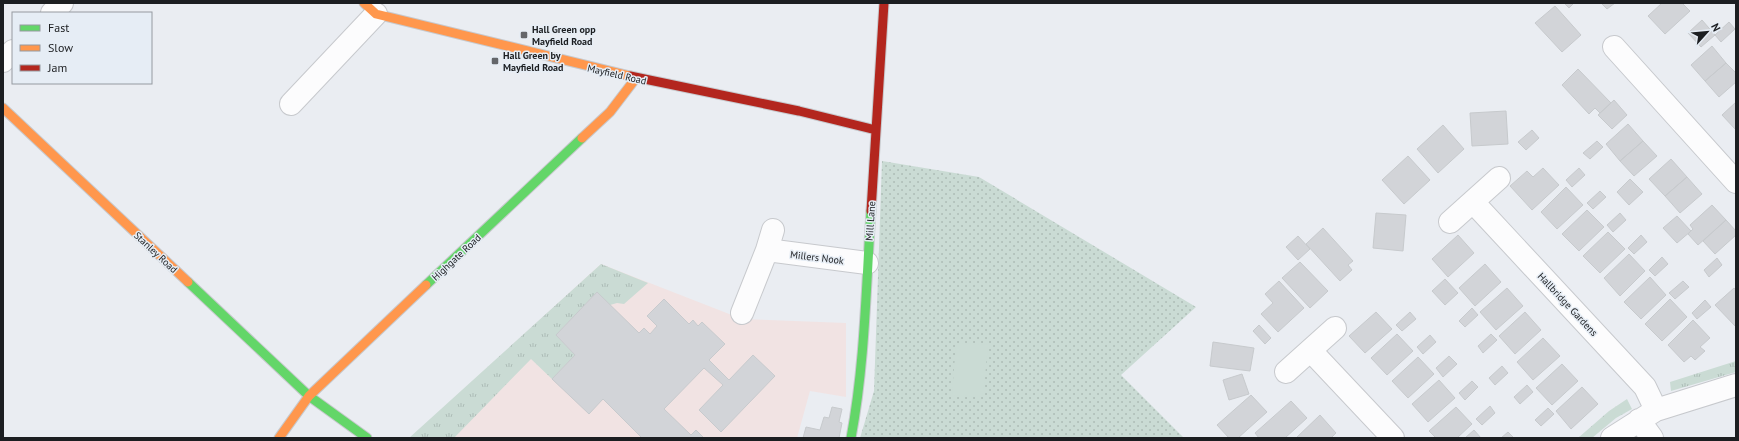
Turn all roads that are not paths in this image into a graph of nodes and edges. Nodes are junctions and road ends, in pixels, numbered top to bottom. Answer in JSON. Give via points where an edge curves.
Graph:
{"nodes":[{"id":1,"x":62,"y":3,"type":"edge"},
{"id":2,"x":884,"y":3,"type":"edge"},
{"id":3,"x":370,"y":8,"type":"edge"},
{"id":4,"x":53,"y":12,"type":"edge"},
{"id":5,"x":1614,"y":47,"type":"dead end"},
{"id":6,"x":12,"y":52,"type":"edge"},
{"id":7,"x":3,"y":61,"type":"edge"},
{"id":8,"x":636,"y":78,"type":"junction"},
{"id":9,"x":291,"y":104,"type":"dead end"},
{"id":10,"x":3,"y":108,"type":"edge"},
{"id":11,"x":876,"y":130,"type":"junction"},
{"id":12,"x":1499,"y":178,"type":"dead end"},
{"id":13,"x":1736,"y":182,"type":"edge"},
{"id":14,"x":1473,"y":202,"type":"junction"},
{"id":15,"x":1450,"y":222,"type":"dead end"},
{"id":16,"x":867,"y":263,"type":"junction"},
{"id":17,"x":742,"y":313,"type":"dead end"},
{"id":18,"x":1336,"y":328,"type":"dead end"},
{"id":19,"x":1311,"y":350,"type":"junction"},
{"id":20,"x":1286,"y":372,"type":"dead end"},
{"id":21,"x":1736,"y":385,"type":"edge"},
{"id":22,"x":309,"y":396,"type":"junction"},
{"id":23,"x":1648,"y":415,"type":"junction"},
{"id":24,"x":279,"y":438,"type":"edge"},
{"id":25,"x":367,"y":438,"type":"edge"},
{"id":26,"x":851,"y":438,"type":"edge"},
{"id":27,"x":1393,"y":438,"type":"edge"},
{"id":28,"x":1612,"y":438,"type":"edge"},
{"id":29,"x":1652,"y":438,"type":"edge"}],
"edges":[{"from":1,"to":4,"type":"street"},
{"from":2,"to":11,"type":"street","name":"Mill Lane"},
{"from":3,"to":8,"type":"street","name":"Mayfield Road"},
{"from":3,"to":9,"type":"street","via":[[362,31]]},
{"from":5,"to":13,"type":"street"},
{"from":6,"to":7,"type":"street"},
{"from":8,"to":11,"type":"street","name":"Mayfield Road","via":[[799,111]]},
{"from":8,"to":22,"type":"street","name":"Highgate Road","via":[[610,112]]},
{"from":10,"to":22,"type":"street","name":"Stanley Road"},
{"from":11,"to":16,"type":"street","name":"Mill Lane"},
{"from":12,"to":14,"type":"street"},
{"from":14,"to":15,"type":"street"},
{"from":14,"to":23,"type":"street","name":"Hallbridge Gardens","via":[[1645,387]]},
{"from":16,"to":17,"type":"street","name":"Millers Nook","via":[[770,240]]},
{"from":16,"to":26,"type":"street","name":"Mill Lane","via":[[858,390]]},
{"from":18,"to":19,"type":"street"},
{"from":19,"to":20,"type":"street"},
{"from":19,"to":27,"type":"street"},
{"from":21,"to":23,"type":"street"},
{"from":22,"to":24,"type":"street","name":"Highgate Road"},
{"from":22,"to":25,"type":"street","name":"Stanley Road"},
{"from":23,"to":28,"type":"street"},
{"from":23,"to":29,"type":"street","name":"Hallbridge Gardens"}]}
